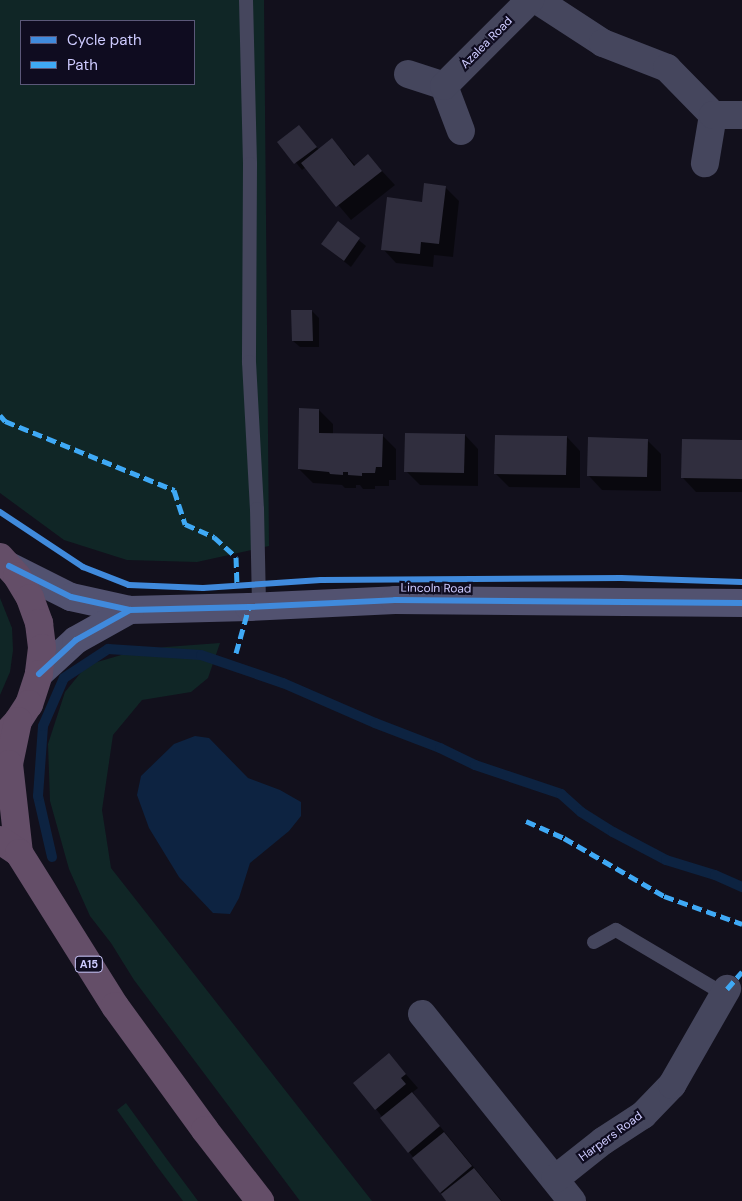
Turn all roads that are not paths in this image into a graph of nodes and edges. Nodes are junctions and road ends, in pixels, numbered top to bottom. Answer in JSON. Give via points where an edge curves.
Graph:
{"nodes":[{"id":1,"x":246,"y":0,"type":"edge"},
{"id":2,"x":530,"y":0,"type":"edge"},
{"id":3,"x":536,"y":0,"type":"edge"},
{"id":4,"x":408,"y":74,"type":"dead end"},
{"id":5,"x":444,"y":86,"type":"junction"},
{"id":6,"x":713,"y":115,"type":"junction"},
{"id":7,"x":742,"y":115,"type":"edge"},
{"id":8,"x":462,"y":131,"type":"dead end"},
{"id":9,"x":705,"y":163,"type":"dead end"},
{"id":10,"x":4,"y":562,"type":"edge"},
{"id":11,"x":742,"y":603,"type":"edge"},
{"id":12,"x":259,"y":606,"type":"junction"},
{"id":13,"x":130,"y":610,"type":"junction"},
{"id":14,"x":39,"y":674,"type":"junction"},
{"id":15,"x":18,"y":721,"type":"junction"},
{"id":16,"x":0,"y":741,"type":"edge"},
{"id":17,"x":10,"y":847,"type":"edge"},
{"id":18,"x":594,"y":942,"type":"dead end"},
{"id":19,"x":725,"y":991,"type":"joint"},
{"id":20,"x":422,"y":1014,"type":"dead end"},
{"id":21,"x":555,"y":1179,"type":"junction"},
{"id":22,"x":260,"y":1201,"type":"edge"},
{"id":23,"x":572,"y":1201,"type":"edge"}],
"edges":[{"from":1,"to":12,"type":"lane","via":[[250,164],[249,362]]},
{"from":2,"to":5,"type":"street","name":"Azalea Road"},
{"from":3,"to":6,"type":"street","via":[[603,43],[668,68]]},
{"from":4,"to":5,"type":"street"},
{"from":5,"to":8,"type":"street"},
{"from":6,"to":7,"type":"street"},
{"from":6,"to":9,"type":"street"},
{"from":10,"to":13,"type":"main road","name":"Lincoln Road","via":[[71,597]]},
{"from":10,"to":14,"type":"highway","number":"A15","via":[[30,598],[39,623],[42,648]]},
{"from":11,"to":12,"type":"main road","name":"Lincoln Road","via":[[395,600]]},
{"from":12,"to":13,"type":"main road","name":"Lincoln Road"},
{"from":13,"to":14,"type":"main road","name":"Lincoln Road","via":[[76,640]]},
{"from":14,"to":15,"type":"highway","number":"A15","via":[[31,699]]},
{"from":15,"to":16,"type":"highway","number":"A15"},
{"from":15,"to":17,"type":"highway","number":"A15","via":[[10,764]]},
{"from":17,"to":22,"type":"highway","number":"A15","via":[[115,1006]]},
{"from":18,"to":19,"type":"lane","via":[[616,930]]},
{"from":19,"to":21,"type":"street","name":"Harpers Road","via":[[672,1085],[644,1115],[603,1141]]},
{"from":20,"to":21,"type":"street"},
{"from":21,"to":23,"type":"street"}]}
